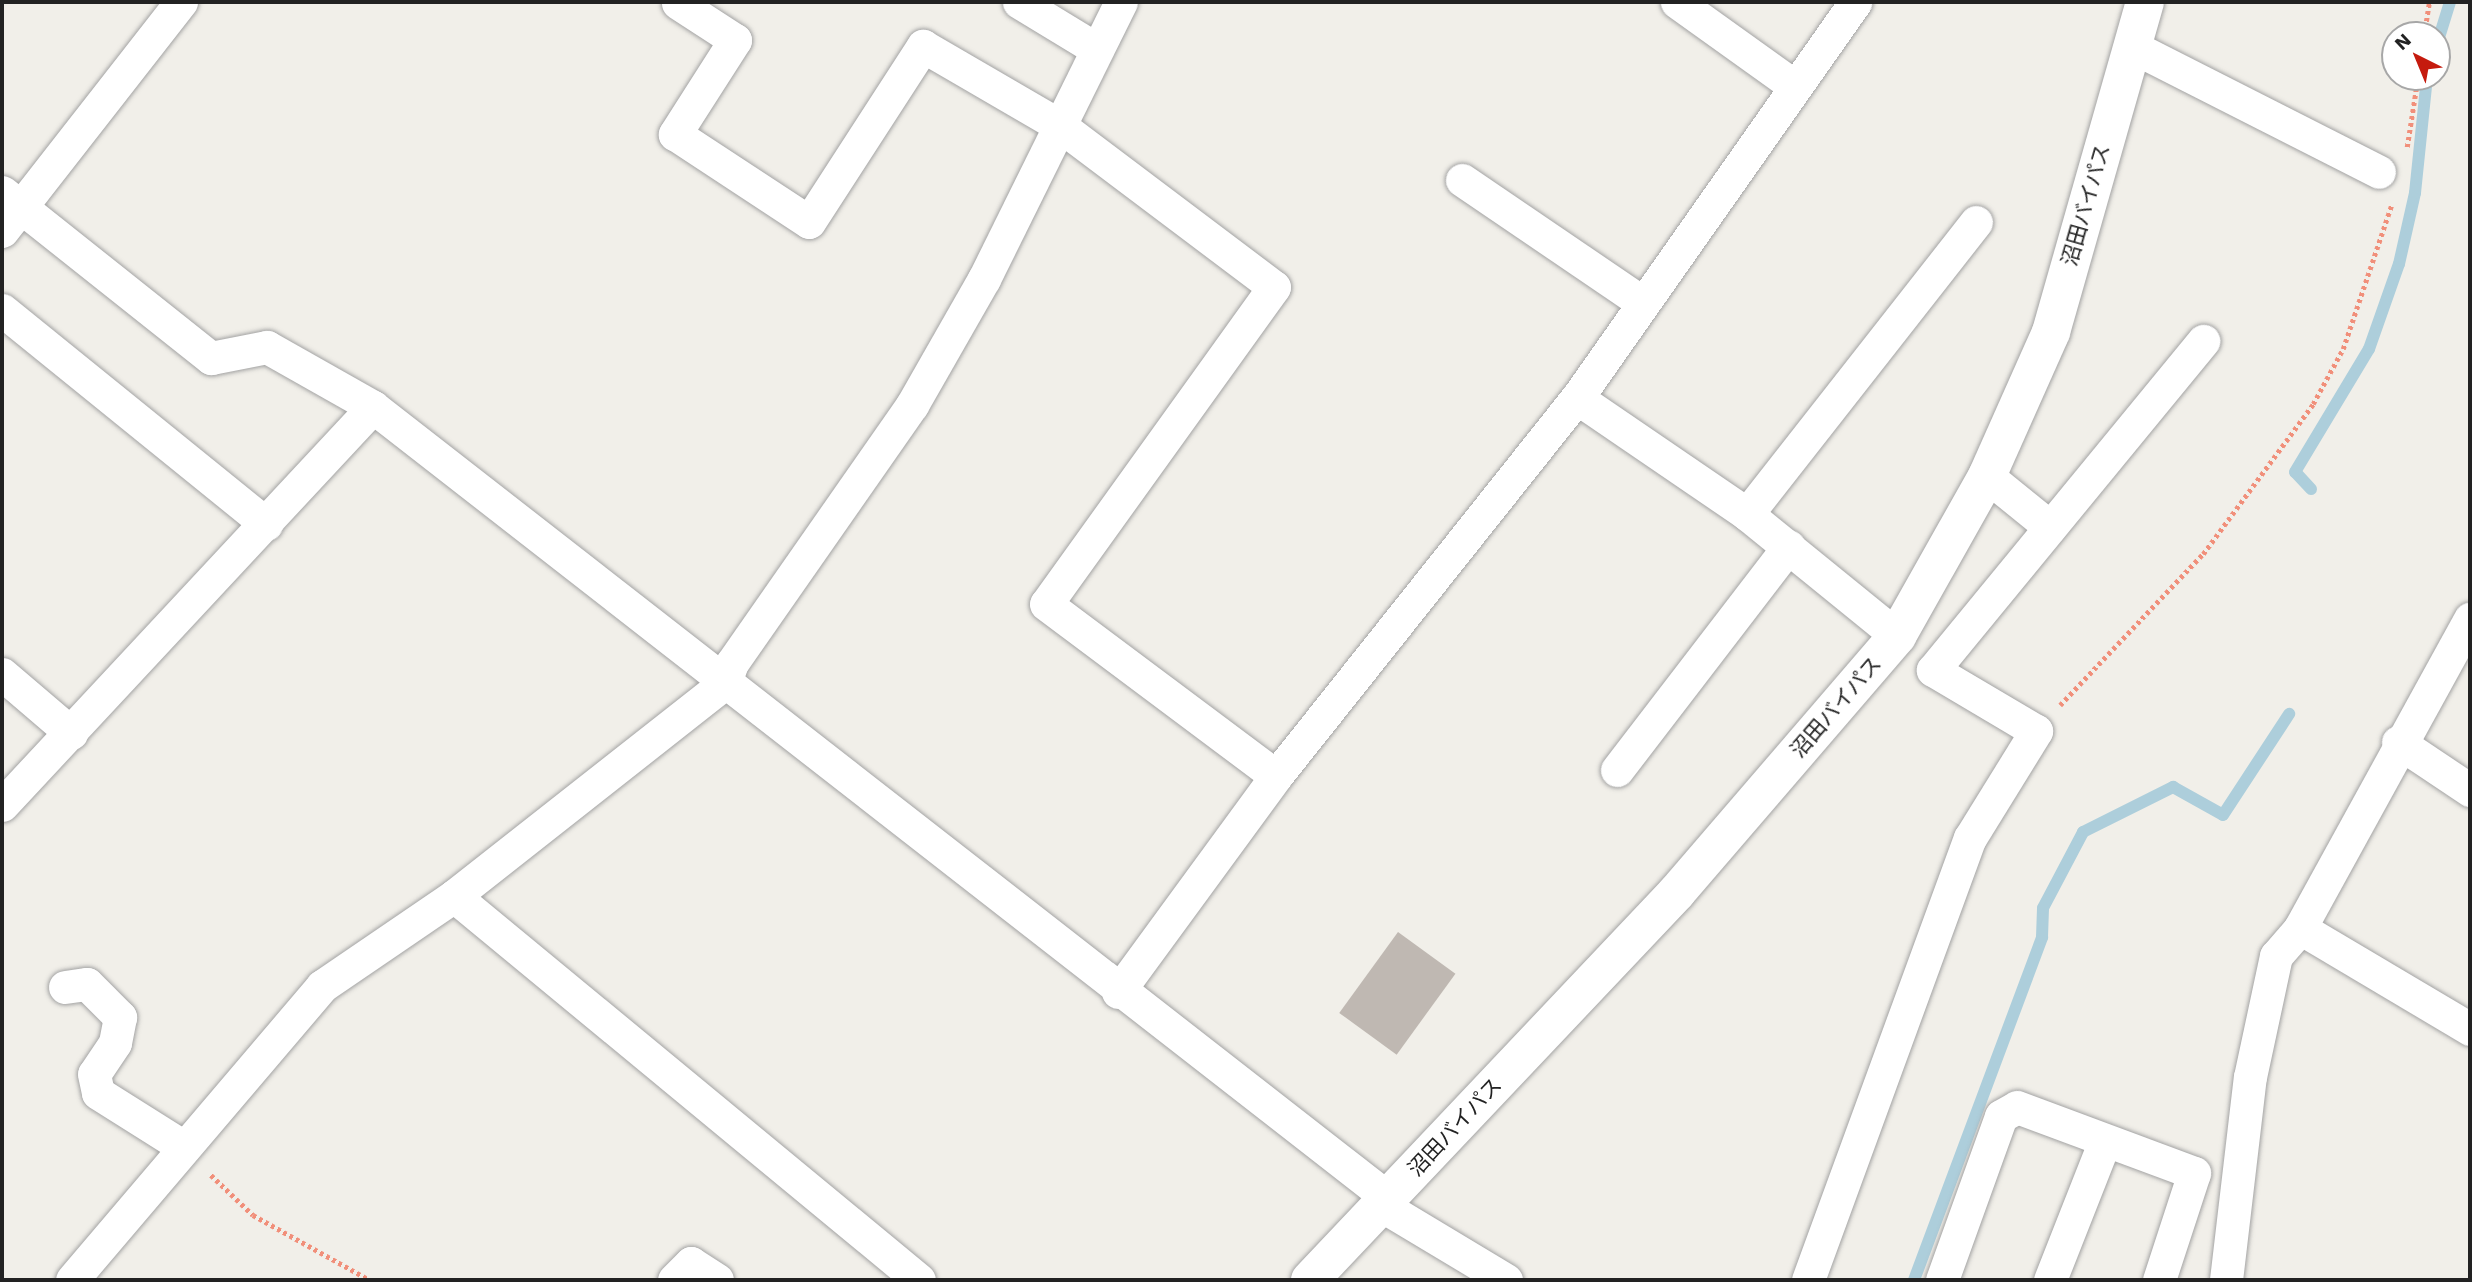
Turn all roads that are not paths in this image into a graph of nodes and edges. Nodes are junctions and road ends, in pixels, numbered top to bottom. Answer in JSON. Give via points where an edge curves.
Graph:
{"nodes":[{"id":1,"x":181,"y":2,"type":"edge"},
{"id":2,"x":1019,"y":2,"type":"edge"},
{"id":3,"x":1121,"y":2,"type":"edge"},
{"id":4,"x":1677,"y":2,"type":"edge"},
{"id":5,"x":1855,"y":2,"type":"edge"},
{"id":6,"x":2145,"y":2,"type":"edge"},
{"id":7,"x":678,"y":3,"type":"edge"},
{"id":8,"x":2131,"y":46,"type":"junction"},
{"id":9,"x":1093,"y":47,"type":"junction"},
{"id":10,"x":1793,"y":85,"type":"junction"},
{"id":11,"x":1059,"y":125,"type":"junction"},
{"id":12,"x":1462,"y":180,"type":"dead end"},
{"id":13,"x":2387,"y":182,"type":"road end"},
{"id":14,"x":9,"y":211,"type":"edge"},
{"id":15,"x":1976,"y":222,"type":"dead end"},
{"id":16,"x":1643,"y":303,"type":"junction"},
{"id":17,"x":2,"y":310,"type":"edge"},
{"id":18,"x":2203,"y":341,"type":"dead end"},
{"id":19,"x":1577,"y":398,"type":"junction"},
{"id":20,"x":373,"y":407,"type":"junction"},
{"id":21,"x":1987,"y":476,"type":"junction"},
{"id":22,"x":1747,"y":514,"type":"junction"},
{"id":23,"x":266,"y":524,"type":"junction"},
{"id":24,"x":2050,"y":527,"type":"junction"},
{"id":25,"x":1789,"y":545,"type":"junction"},
{"id":26,"x":2470,"y":619,"type":"edge"},
{"id":27,"x":1897,"y":636,"type":"junction"},
{"id":28,"x":2,"y":674,"type":"edge"},
{"id":29,"x":725,"y":683,"type":"junction"},
{"id":30,"x":71,"y":733,"type":"junction"},
{"id":31,"x":2398,"y":741,"type":"junction"},
{"id":32,"x":1616,"y":770,"type":"dead end"},
{"id":33,"x":1276,"y":776,"type":"junction"},
{"id":34,"x":2470,"y":790,"type":"edge"},
{"id":35,"x":2,"y":805,"type":"edge"},
{"id":36,"x":454,"y":896,"type":"junction"},
{"id":37,"x":2300,"y":928,"type":"junction"},
{"id":38,"x":65,"y":987,"type":"dead end"},
{"id":39,"x":1118,"y":992,"type":"junction"},
{"id":40,"x":2470,"y":1029,"type":"edge"},
{"id":41,"x":2104,"y":1143,"type":"junction"},
{"id":42,"x":182,"y":1146,"type":"junction"},
{"id":43,"x":1384,"y":1201,"type":"junction"},
{"id":44,"x":72,"y":1280,"type":"edge"},
{"id":45,"x":674,"y":1280,"type":"edge"},
{"id":46,"x":717,"y":1280,"type":"edge"},
{"id":47,"x":919,"y":1280,"type":"edge"},
{"id":48,"x":1310,"y":1280,"type":"edge"},
{"id":49,"x":1506,"y":1280,"type":"edge"},
{"id":50,"x":1808,"y":1280,"type":"edge"},
{"id":51,"x":1942,"y":1280,"type":"edge"},
{"id":52,"x":2050,"y":1280,"type":"edge"},
{"id":53,"x":2159,"y":1280,"type":"edge"},
{"id":54,"x":2226,"y":1280,"type":"edge"}],
"edges":[{"from":1,"to":14,"type":"street"},
{"from":2,"to":9,"type":"street"},
{"from":3,"to":9,"type":"street"},
{"from":4,"to":10,"type":"street"},
{"from":5,"to":10,"type":"street"},
{"from":6,"to":8,"type":"street","name":"沼田バイパス"},
{"from":7,"to":11,"type":"street","via":[[735,40],[675,134],[810,222],[923,46]]},
{"from":8,"to":13,"type":"street"},
{"from":8,"to":21,"type":"street","name":"沼田バイパス","via":[[2051,331]]},
{"from":9,"to":11,"type":"street"},
{"from":10,"to":16,"type":"street"},
{"from":11,"to":29,"type":"street","via":[[912,405],[732,663]]},
{"from":11,"to":33,"type":"street","via":[[1274,287],[1046,604]]},
{"from":12,"to":16,"type":"street"},
{"from":14,"to":20,"type":"street","via":[[211,358],[267,347]]},
{"from":15,"to":22,"type":"street"},
{"from":16,"to":19,"type":"street"},
{"from":17,"to":23,"type":"street"},
{"from":18,"to":24,"type":"street"},
{"from":19,"to":22,"type":"street"},
{"from":19,"to":33,"type":"street"},
{"from":20,"to":23,"type":"street"},
{"from":20,"to":29,"type":"street"},
{"from":21,"to":24,"type":"street"},
{"from":21,"to":27,"type":"street","name":"沼田バイパス"},
{"from":22,"to":25,"type":"street"},
{"from":23,"to":30,"type":"street"},
{"from":24,"to":50,"type":"street","via":[[1933,670],[2036,731],[1970,838]]},
{"from":25,"to":27,"type":"street"},
{"from":25,"to":32,"type":"street"},
{"from":26,"to":31,"type":"street"},
{"from":27,"to":43,"type":"street","name":"沼田バイパス","via":[[1677,892]]},
{"from":28,"to":30,"type":"street"},
{"from":29,"to":36,"type":"street"},
{"from":29,"to":39,"type":"street"},
{"from":30,"to":35,"type":"street"},
{"from":31,"to":34,"type":"street"},
{"from":31,"to":37,"type":"street"},
{"from":33,"to":39,"type":"street"},
{"from":36,"to":42,"type":"street","via":[[322,986]]},
{"from":36,"to":47,"type":"street"},
{"from":37,"to":40,"type":"street"},
{"from":37,"to":54,"type":"street","via":[[2276,956],[2264,999]]},
{"from":38,"to":42,"type":"street","via":[[87,984],[120,1017],[116,1043],[94,1074],[98,1093]]},
{"from":39,"to":43,"type":"street"},
{"from":41,"to":51,"type":"street","via":[[2017,1107],[2001,1116]]},
{"from":41,"to":52,"type":"street"},
{"from":41,"to":53,"type":"street","via":[[2194,1173]]},
{"from":42,"to":44,"type":"street"},
{"from":43,"to":48,"type":"street","name":"沼田バイパス"},
{"from":43,"to":49,"type":"street"},
{"from":45,"to":46,"type":"street","via":[[691,1263]]}]}
